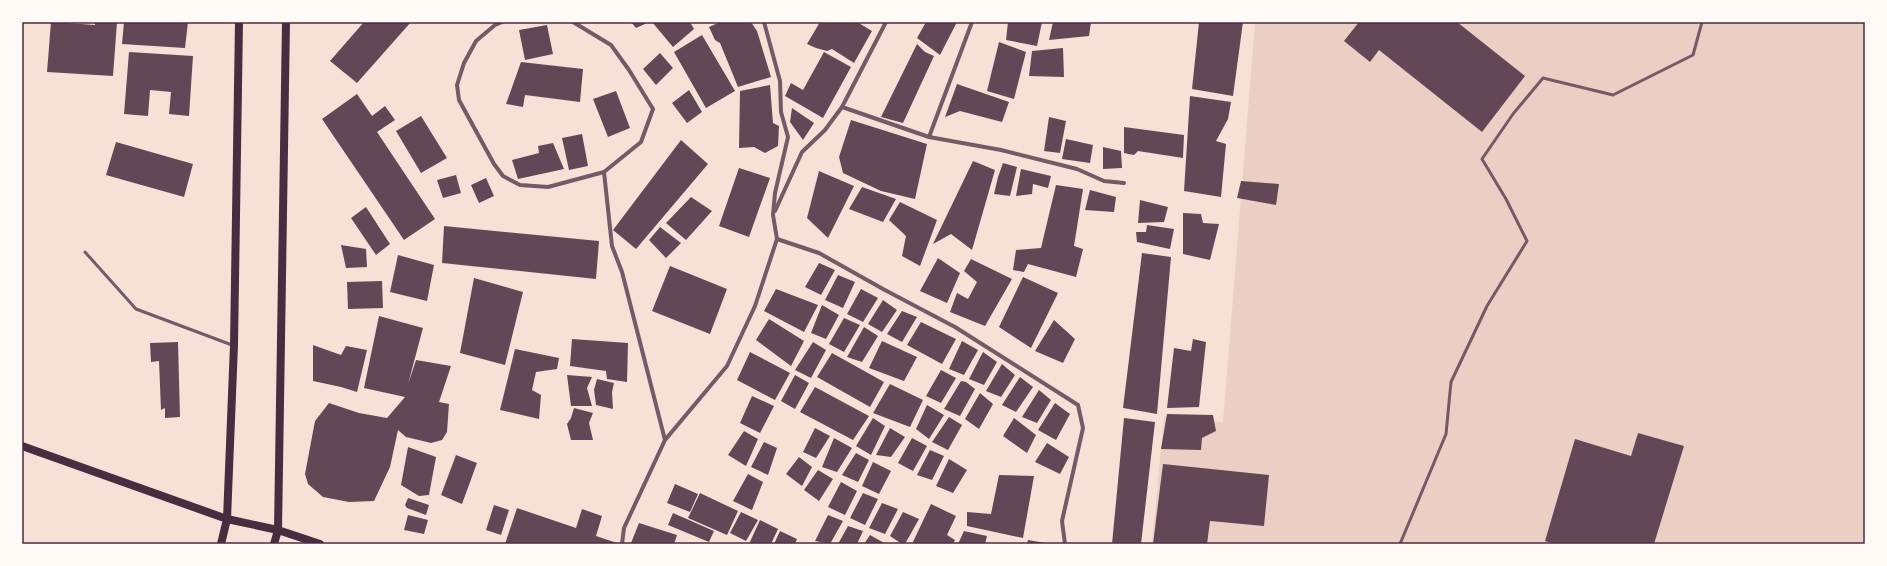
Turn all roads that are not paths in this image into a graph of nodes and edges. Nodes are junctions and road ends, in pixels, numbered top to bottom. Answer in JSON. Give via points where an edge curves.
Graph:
{"nodes":[{"id":1,"x":239,"y":22,"type":"edge"},
{"id":2,"x":286,"y":22,"type":"edge"},
{"id":3,"x":502,"y":22,"type":"edge"},
{"id":4,"x":573,"y":22,"type":"edge"},
{"id":5,"x":764,"y":22,"type":"edge"},
{"id":6,"x":886,"y":22,"type":"edge"},
{"id":7,"x":972,"y":22,"type":"edge"},
{"id":8,"x":1702,"y":22,"type":"edge"},
{"id":9,"x":842,"y":107,"type":"junction"},
{"id":10,"x":929,"y":137,"type":"junction"},
{"id":11,"x":604,"y":172,"type":"junction"},
{"id":12,"x":1124,"y":183,"type":"dead end"},
{"id":13,"x":773,"y":215,"type":"junction"},
{"id":14,"x":777,"y":239,"type":"junction"},
{"id":15,"x":85,"y":252,"type":"dead end"},
{"id":16,"x":234,"y":345,"type":"junction"},
{"id":17,"x":665,"y":440,"type":"junction"},
{"id":18,"x":22,"y":446,"type":"edge"},
{"id":19,"x":227,"y":519,"type":"junction"},
{"id":20,"x":278,"y":530,"type":"junction"},
{"id":21,"x":221,"y":544,"type":"edge"},
{"id":22,"x":274,"y":544,"type":"edge"},
{"id":23,"x":320,"y":544,"type":"edge"},
{"id":24,"x":622,"y":544,"type":"edge"},
{"id":25,"x":1065,"y":544,"type":"edge"},
{"id":26,"x":1400,"y":544,"type":"edge"}],
"edges":[{"from":1,"to":16,"type":"main road"},
{"from":2,"to":20,"type":"main road"},
{"from":3,"to":11,"type":"street","via":[[476,41],[457,85],[459,100],[494,164],[503,176],[520,185],[548,187]]},
{"from":4,"to":11,"type":"street","via":[[611,45],[653,109],[641,142]]},
{"from":5,"to":13,"type":"street","via":[[780,81],[781,112],[788,137],[775,193]]},
{"from":6,"to":9,"type":"street"},
{"from":7,"to":10,"type":"street"},
{"from":8,"to":26,"type":"lane","via":[[1693,54],[1613,95],[1543,78],[1513,114],[1482,159],[1527,241],[1487,306],[1451,382],[1446,434]]},
{"from":9,"to":10,"type":"street"},
{"from":9,"to":13,"type":"street","via":[[825,130],[802,152]]},
{"from":10,"to":12,"type":"street","via":[[1001,150],[1077,169],[1104,181]]},
{"from":11,"to":17,"type":"street","via":[[612,246],[622,272]]},
{"from":13,"to":14,"type":"street"},
{"from":14,"to":17,"type":"street","via":[[755,306],[727,366]]},
{"from":14,"to":25,"type":"street","via":[[818,253],[955,327],[1078,405],[1084,428],[1062,521]]},
{"from":15,"to":16,"type":"lane","via":[[136,309]]},
{"from":16,"to":19,"type":"main road"},
{"from":17,"to":24,"type":"street","via":[[624,528]]},
{"from":18,"to":19,"type":"main road"},
{"from":19,"to":20,"type":"main road"},
{"from":19,"to":21,"type":"main road"},
{"from":20,"to":22,"type":"main road"},
{"from":20,"to":23,"type":"main road"}]}
